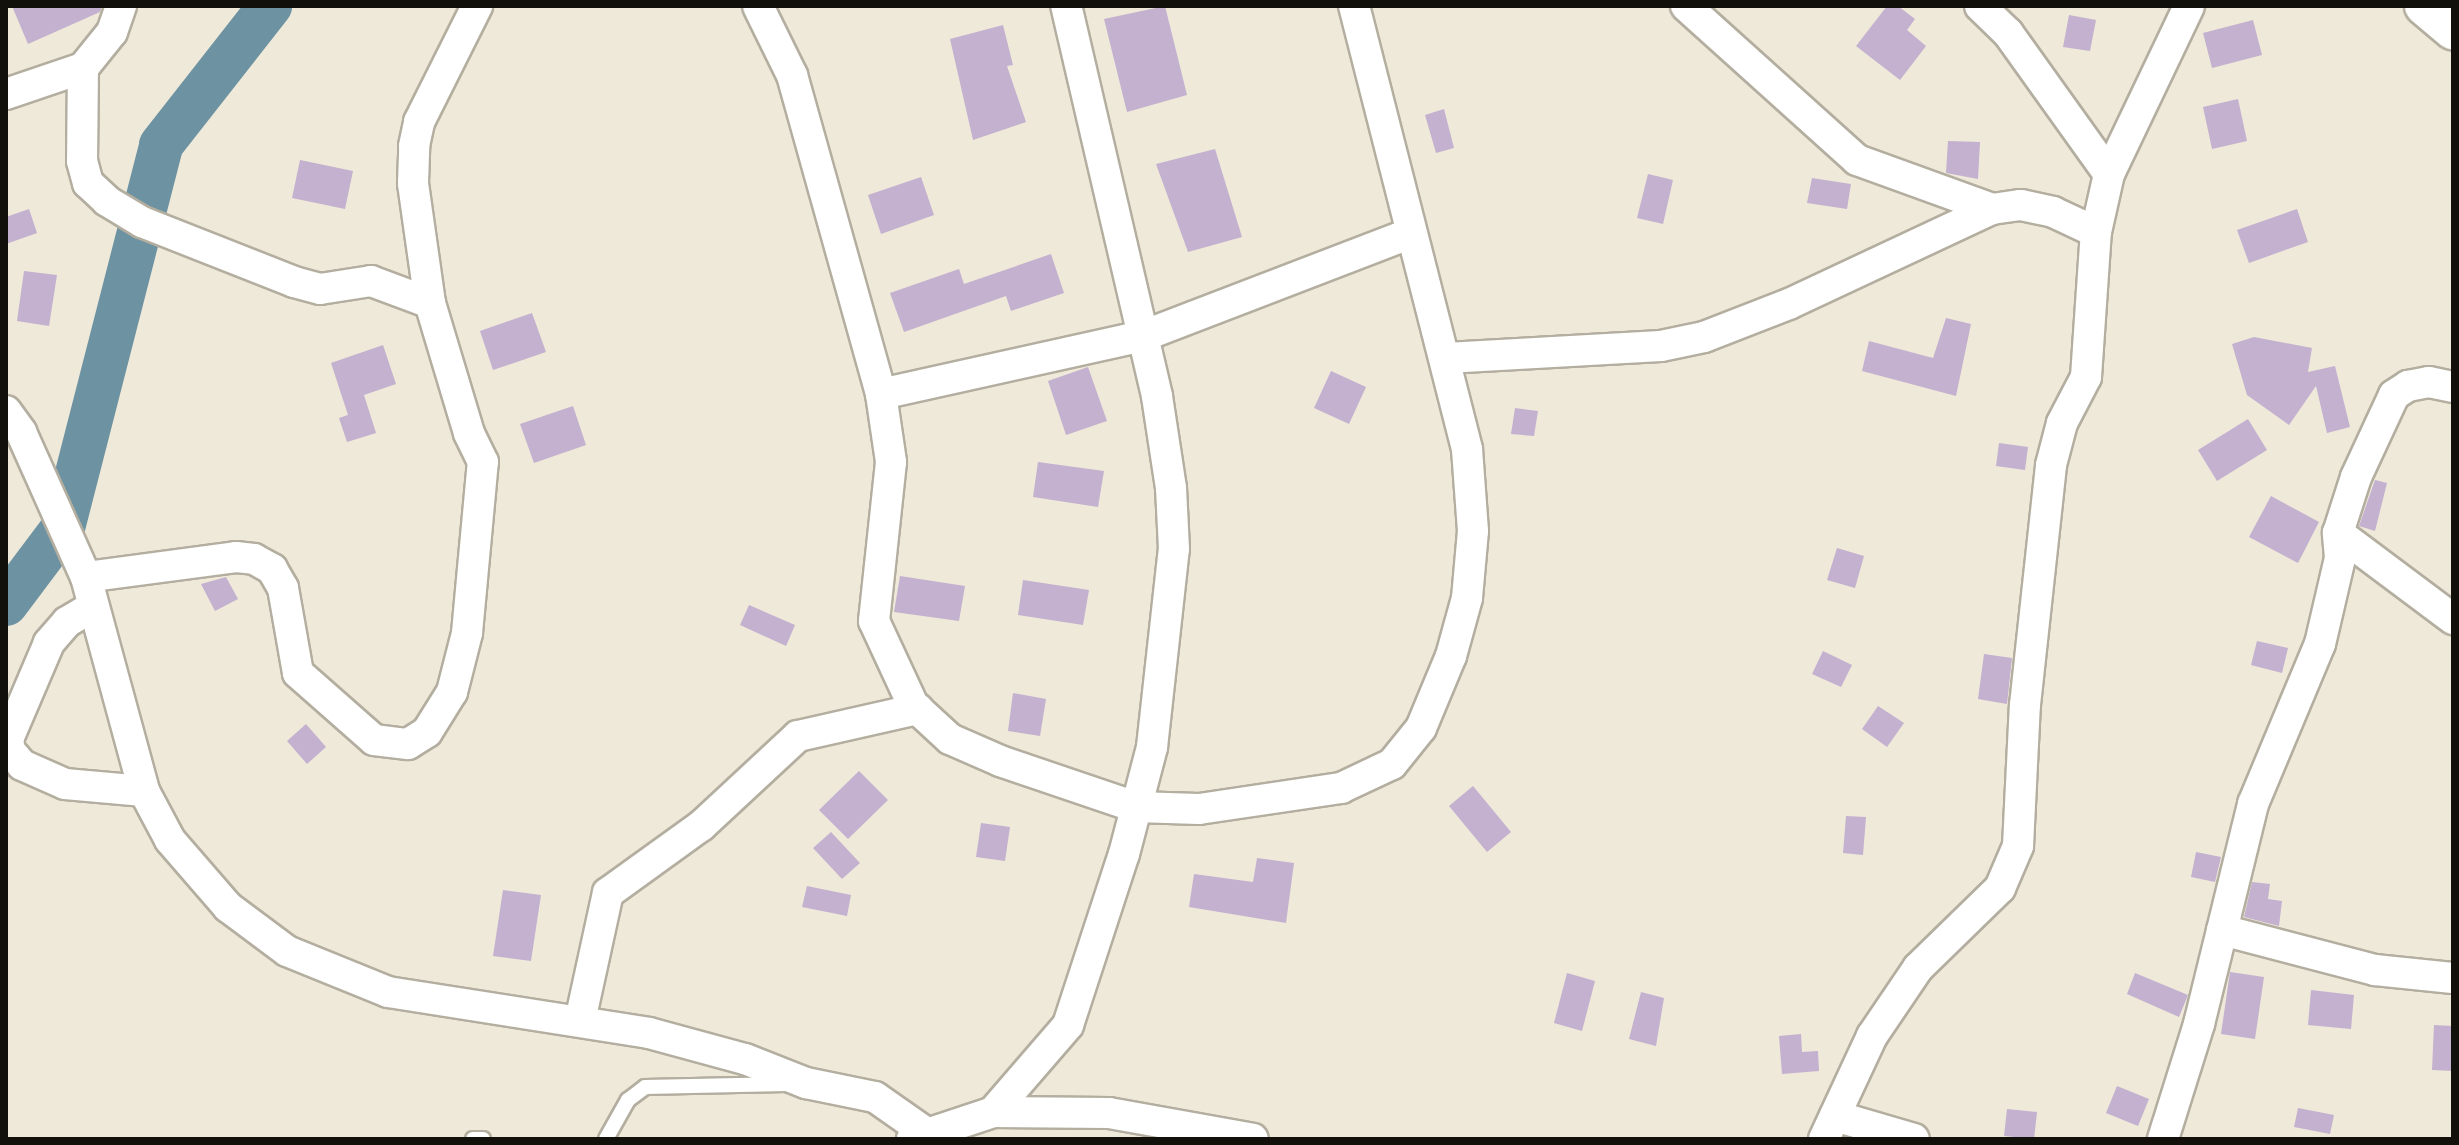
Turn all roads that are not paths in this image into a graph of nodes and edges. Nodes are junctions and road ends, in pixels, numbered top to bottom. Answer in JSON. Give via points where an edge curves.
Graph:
{"nodes":[{"id":1,"x":121,"y":6,"type":"edge"},
{"id":2,"x":477,"y":6,"type":"edge"},
{"id":3,"x":758,"y":6,"type":"edge"},
{"id":4,"x":1066,"y":6,"type":"edge"},
{"id":5,"x":1354,"y":6,"type":"edge"},
{"id":6,"x":1381,"y":6,"type":"edge"},
{"id":7,"x":1686,"y":6,"type":"edge"},
{"id":8,"x":1980,"y":6,"type":"edge"},
{"id":9,"x":2189,"y":6,"type":"edge"},
{"id":10,"x":2424,"y":6,"type":"edge"},
{"id":11,"x":2453,"y":30,"type":"edge"},
{"id":12,"x":1363,"y":44,"type":"junction"},
{"id":13,"x":83,"y":68,"type":"junction"},
{"id":14,"x":6,"y":94,"type":"edge"},
{"id":15,"x":2109,"y":174,"type":"junction"},
{"id":16,"x":1992,"y":209,"type":"junction"},
{"id":17,"x":2096,"y":232,"type":"junction"},
{"id":18,"x":1411,"y":233,"type":"junction"},
{"id":19,"x":430,"y":303,"type":"junction"},
{"id":20,"x":1143,"y":336,"type":"junction"},
{"id":21,"x":1446,"y":358,"type":"junction"},
{"id":22,"x":2453,"y":387,"type":"edge"},
{"id":23,"x":881,"y":394,"type":"junction"},
{"id":24,"x":6,"y":411,"type":"edge"},
{"id":25,"x":2338,"y":533,"type":"junction"},
{"id":26,"x":86,"y":577,"type":"junction"},
{"id":27,"x":92,"y":607,"type":"junction"},
{"id":28,"x":2453,"y":619,"type":"edge"},
{"id":29,"x":918,"y":709,"type":"junction"},
{"id":30,"x":144,"y":791,"type":"junction"},
{"id":31,"x":1136,"y":807,"type":"junction"},
{"id":32,"x":2222,"y":930,"type":"junction"},
{"id":33,"x":2453,"y":978,"type":"edge"},
{"id":34,"x":580,"y":1021,"type":"junction"},
{"id":35,"x":806,"y":1083,"type":"junction"},
{"id":36,"x":993,"y":1112,"type":"junction"},
{"id":37,"x":1830,"y":1128,"type":"edge"},
{"id":38,"x":918,"y":1136,"type":"edge"},
{"id":39,"x":473,"y":1139,"type":"edge"},
{"id":40,"x":483,"y":1139,"type":"edge"},
{"id":41,"x":606,"y":1139,"type":"edge"},
{"id":42,"x":1253,"y":1139,"type":"edge"},
{"id":43,"x":1914,"y":1139,"type":"edge"},
{"id":44,"x":2163,"y":1139,"type":"edge"}],
"edges":[{"from":1,"to":13,"type":"street","via":[[112,32]]},
{"from":2,"to":19,"type":"street","via":[[419,122],[414,146],[413,183]]},
{"from":3,"to":23,"type":"street","via":[[792,75]]},
{"from":4,"to":20,"type":"street"},
{"from":5,"to":12,"type":"street"},
{"from":6,"to":12,"type":"street"},
{"from":7,"to":16,"type":"street","via":[[1857,160]]},
{"from":8,"to":15,"type":"street","via":[[2008,33]]},
{"from":9,"to":15,"type":"street"},
{"from":10,"to":11,"type":"street"},
{"from":12,"to":18,"type":"street"},
{"from":13,"to":14,"type":"street"},
{"from":13,"to":19,"type":"street","via":[[82,161],[88,183],[107,201],[142,222],[294,282],[320,289],[371,281]]},
{"from":15,"to":17,"type":"street"},
{"from":16,"to":17,"type":"street","via":[[2021,205]]},
{"from":16,"to":21,"type":"street","via":[[1789,304],[1704,337],[1647,347]]},
{"from":17,"to":37,"type":"street","via":[[2086,377],[2062,423],[2051,465],[2026,691],[2018,846],[2000,888],[1918,968],[1872,1036]]},
{"from":18,"to":20,"type":"street"},
{"from":18,"to":21,"type":"street"},
{"from":19,"to":26,"type":"street","via":[[469,433],[483,462],[467,633],[452,692],[427,732],[408,744],[374,740],[298,673],[283,588],[272,569],[254,559]]},
{"from":20,"to":23,"type":"street"},
{"from":20,"to":31,"type":"street","via":[[1171,488],[1174,549],[1152,747]]},
{"from":21,"to":31,"type":"street","via":[[1467,449],[1473,531],[1467,598],[1451,656],[1421,728],[1392,764],[1341,788],[1199,809]]},
{"from":22,"to":25,"type":"street","via":[[2429,382],[2394,395],[2356,477]]},
{"from":23,"to":29,"type":"street","via":[[891,462],[874,621]]},
{"from":24,"to":26,"type":"street","via":[[21,432]]},
{"from":25,"to":28,"type":"street"},
{"from":25,"to":32,"type":"street","via":[[2340,558],[2320,644],[2253,804]]},
{"from":26,"to":27,"type":"street"},
{"from":27,"to":30,"type":"street"},
{"from":27,"to":30,"type":"street","via":[[67,622],[49,643],[8,739],[10,751],[22,765],[65,784]]},
{"from":29,"to":31,"type":"street","via":[[950,739]]},
{"from":29,"to":34,"type":"street","via":[[798,736],[701,826],[608,893]]},
{"from":30,"to":34,"type":"street","via":[[170,840],[228,907],[287,951],[388,992]]},
{"from":31,"to":36,"type":"street","via":[[1068,1025]]},
{"from":32,"to":33,"type":"street","via":[[2375,970]]},
{"from":32,"to":44,"type":"street"},
{"from":34,"to":35,"type":"street","via":[[745,1059]]},
{"from":35,"to":38,"type":"street","via":[[875,1097]]},
{"from":35,"to":41,"type":"lane","via":[[645,1087],[628,1100]]},
{"from":36,"to":38,"type":"street"},
{"from":36,"to":42,"type":"street","via":[[1109,1113]]},
{"from":37,"to":43,"type":"street"},
{"from":39,"to":40,"type":"lane"}]}
